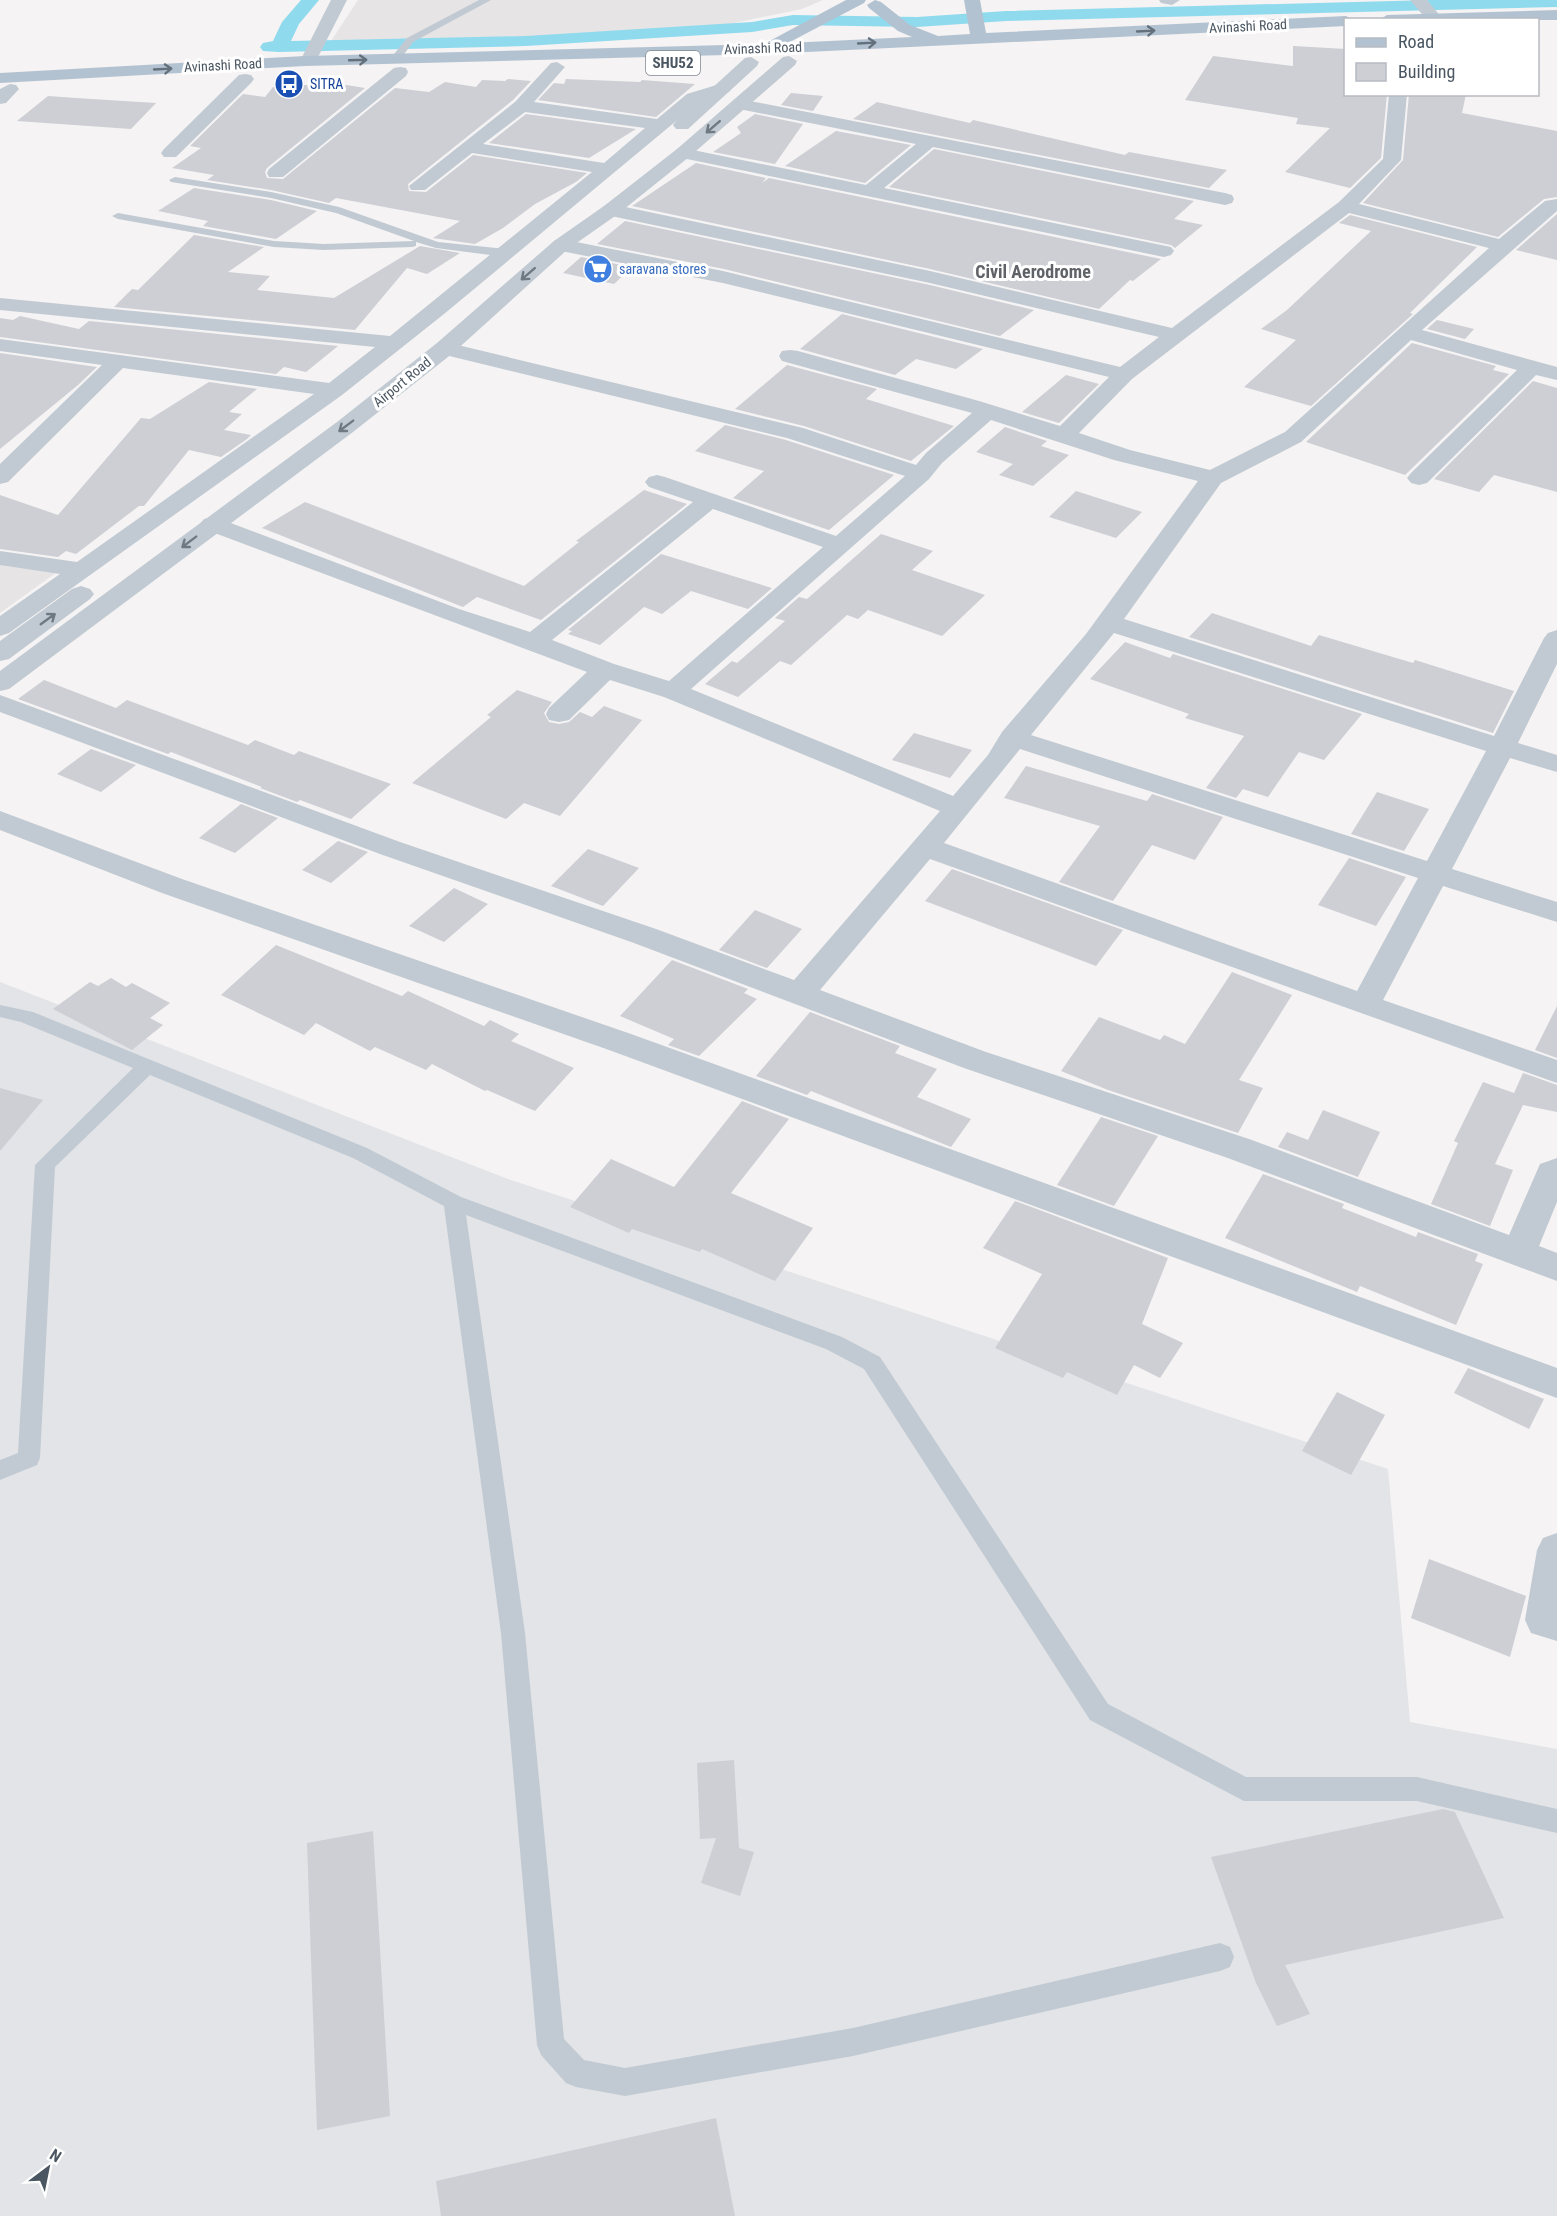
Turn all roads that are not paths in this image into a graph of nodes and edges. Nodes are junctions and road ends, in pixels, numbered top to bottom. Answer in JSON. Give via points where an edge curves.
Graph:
{"nodes":[{"id":1,"x":339,"y":0,"type":"edge"},
{"id":2,"x":486,"y":0,"type":"edge"},
{"id":3,"x":1418,"y":0,"type":"edge"},
{"id":4,"x":871,"y":3,"type":"edge"},
{"id":5,"x":973,"y":3,"type":"edge"},
{"id":6,"x":1557,"y":15,"type":"edge"},
{"id":7,"x":1429,"y":18,"type":"edge"},
{"id":8,"x":1344,"y":21,"type":"edge"},
{"id":9,"x":1539,"y":29,"type":"edge"},
{"id":10,"x":1557,"y":29,"type":"edge"},
{"id":11,"x":978,"y":35,"type":"junction"},
{"id":12,"x":1344,"y":35,"type":"edge"},
{"id":13,"x":934,"y":40,"type":"junction"},
{"id":14,"x":809,"y":46,"type":"junction"},
{"id":15,"x":313,"y":49,"type":"junction"},
{"id":16,"x":402,"y":54,"type":"junction"},
{"id":17,"x":759,"y":55,"type":"junction"},
{"id":18,"x":789,"y":61,"type":"junction"},
{"id":19,"x":557,"y":67,"type":"junction"},
{"id":20,"x":245,"y":79,"type":"junction"},
{"id":21,"x":723,"y":88,"type":"junction"},
{"id":22,"x":2,"y":89,"type":"edge"},
{"id":23,"x":1398,"y":96,"type":"edge"},
{"id":24,"x":740,"y":104,"type":"junction"},
{"id":25,"x":521,"y":106,"type":"junction"},
{"id":26,"x":660,"y":125,"type":"junction"},
{"id":27,"x":930,"y":141,"type":"junction"},
{"id":28,"x":468,"y":147,"type":"junction"},
{"id":29,"x":170,"y":153,"type":"dead end"},
{"id":30,"x":683,"y":153,"type":"junction"},
{"id":31,"x":609,"y":169,"type":"junction"},
{"id":32,"x":276,"y":173,"type":"dead end"},
{"id":33,"x":175,"y":180,"type":"dead end"},
{"id":34,"x":418,"y":186,"type":"dead end"},
{"id":35,"x":870,"y":191,"type":"junction"},
{"id":36,"x":1225,"y":199,"type":"dead end"},
{"id":37,"x":1557,"y":205,"type":"edge"},
{"id":38,"x":1346,"y":206,"type":"junction"},
{"id":39,"x":611,"y":210,"type":"junction"},
{"id":40,"x":118,"y":216,"type":"dead end"},
{"id":41,"x":436,"y":245,"type":"junction"},
{"id":42,"x":561,"y":245,"type":"junction"},
{"id":43,"x":1503,"y":246,"type":"junction"},
{"id":44,"x":1164,"y":251,"type":"dead end"},
{"id":45,"x":507,"y":253,"type":"junction"},
{"id":46,"x":0,"y":304,"type":"edge"},
{"id":47,"x":76,"y":312,"type":"junction"},
{"id":48,"x":1408,"y":333,"type":"junction"},
{"id":49,"x":1177,"y":335,"type":"junction"},
{"id":50,"x":395,"y":343,"type":"junction"},
{"id":51,"x":0,"y":345,"type":"edge"},
{"id":52,"x":445,"y":348,"type":"junction"},
{"id":53,"x":33,"y":350,"type":"junction"},
{"id":54,"x":790,"y":356,"type":"dead end"},
{"id":55,"x":118,"y":361,"type":"junction"},
{"id":56,"x":1532,"y":367,"type":"junction"},
{"id":57,"x":1124,"y":374,"type":"junction"},
{"id":58,"x":1557,"y":374,"type":"edge"},
{"id":59,"x":334,"y":390,"type":"junction"},
{"id":60,"x":988,"y":411,"type":"junction"},
{"id":61,"x":1064,"y":435,"type":"junction"},
{"id":62,"x":921,"y":474,"type":"junction"},
{"id":63,"x":0,"y":477,"type":"edge"},
{"id":64,"x":1213,"y":478,"type":"junction"},
{"id":65,"x":1419,"y":478,"type":"dead end"},
{"id":66,"x":657,"y":482,"type":"dead end"},
{"id":67,"x":710,"y":500,"type":"junction"},
{"id":68,"x":212,"y":524,"type":"junction"},
{"id":69,"x":840,"y":545,"type":"junction"},
{"id":70,"x":0,"y":558,"type":"edge"},
{"id":71,"x":82,"y":570,"type":"junction"},
{"id":72,"x":1109,"y":623,"type":"junction"},
{"id":73,"x":0,"y":628,"type":"edge"},
{"id":74,"x":1557,"y":638,"type":"edge"},
{"id":75,"x":534,"y":642,"type":"junction"},
{"id":76,"x":0,"y":653,"type":"edge"},
{"id":77,"x":605,"y":670,"type":"junction"},
{"id":78,"x":0,"y":683,"type":"edge"},
{"id":79,"x":673,"y":691,"type":"junction"},
{"id":80,"x":0,"y":703,"type":"edge"},
{"id":81,"x":559,"y":714,"type":"dead end"},
{"id":82,"x":1012,"y":738,"type":"junction"},
{"id":83,"x":1502,"y":747,"type":"junction"},
{"id":84,"x":1557,"y":764,"type":"edge"},
{"id":85,"x":958,"y":808,"type":"junction"},
{"id":86,"x":0,"y":820,"type":"edge"},
{"id":87,"x":925,"y":847,"type":"junction"},
{"id":88,"x":1437,"y":873,"type":"junction"},
{"id":89,"x":1557,"y":912,"type":"edge"},
{"id":90,"x":799,"y":995,"type":"junction"},
{"id":91,"x":1365,"y":1005,"type":"junction"},
{"id":92,"x":0,"y":1011,"type":"edge"},
{"id":93,"x":147,"y":1066,"type":"junction"},
{"id":94,"x":1557,"y":1072,"type":"edge"},
{"id":95,"x":1557,"y":1171,"type":"edge"},
{"id":96,"x":454,"y":1202,"type":"junction"},
{"id":97,"x":1519,"y":1252,"type":"junction"},
{"id":98,"x":1557,"y":1267,"type":"edge"},
{"id":99,"x":1557,"y":1383,"type":"edge"},
{"id":100,"x":0,"y":1470,"type":"edge"},
{"id":101,"x":1557,"y":1550,"type":"edge"},
{"id":102,"x":1557,"y":1623,"type":"edge"},
{"id":103,"x":1557,"y":1821,"type":"edge"},
{"id":104,"x":1220,"y":1958,"type":"dead end"}],
"edges":[{"from":1,"to":15,"type":"street"},
{"from":2,"to":16,"type":"lane"},
{"from":3,"to":7,"type":"street"},
{"from":4,"to":13,"type":"main road","via":[[898,23]]},
{"from":4,"to":14,"type":"main road"},
{"from":4,"to":17,"type":"main road","via":[[832,12]]},
{"from":5,"to":11,"type":"main road"},
{"from":6,"to":7,"type":"main road"},
{"from":11,"to":8,"type":"main road","name":"Avinashi Road","number":"SHU52","one_way":true},
{"from":9,"to":10,"type":"main road"},
{"from":11,"to":13,"type":"main road","name":"Avinashi Road","number":"SHU52"},
{"from":12,"to":18,"type":"main road","name":"Avinashi Road","number":"SHU52"},
{"from":14,"to":13,"type":"main road","name":"Avinashi Road","number":"SHU52","one_way":true},
{"from":14,"to":17,"type":"main road","name":"Avinashi Road","number":"SHU52"},
{"from":14,"to":18,"type":"main road"},
{"from":15,"to":16,"type":"main road","name":"Avinashi Road","number":"SHU52","one_way":true},
{"from":22,"to":15,"type":"main road","name":"Avinashi Road","number":"SHU52","one_way":true},
{"from":16,"to":17,"type":"main road","name":"Avinashi Road","number":"SHU52"},
{"from":16,"to":19,"type":"main road","name":"Avinashi Road","number":"SHU52"},
{"from":16,"to":20,"type":"main road","name":"Avinashi Road","number":"SHU52"},
{"from":16,"to":32,"type":"street"},
{"from":17,"to":18,"type":"main road","name":"Avinashi Road","number":"SHU52"},
{"from":17,"to":19,"type":"main road","name":"Avinashi Road","number":"SHU52"},
{"from":17,"to":21,"type":"street","name":"Airport Road"},
{"from":18,"to":24,"type":"street","name":"Airport Road"},
{"from":19,"to":25,"type":"street"},
{"from":20,"to":22,"type":"main road","name":"Avinashi Road","number":"SHU52"},
{"from":20,"to":29,"type":"street"},
{"from":21,"to":26,"type":"street","via":[[693,98]]},
{"from":76,"to":21,"type":"street","name":"Airport Road","one_way":true,"via":[[373,381]]},
{"from":23,"to":38,"type":"street","via":[[1392,160]]},
{"from":24,"to":27,"type":"street"},
{"from":24,"to":30,"type":"street","name":"Airport Road","one_way":true},
{"from":25,"to":26,"type":"street"},
{"from":25,"to":28,"type":"street"},
{"from":26,"to":31,"type":"street"},
{"from":27,"to":35,"type":"street"},
{"from":27,"to":36,"type":"street"},
{"from":28,"to":31,"type":"street"},
{"from":28,"to":34,"type":"street"},
{"from":30,"to":35,"type":"street"},
{"from":30,"to":39,"type":"street","name":"Airport Road"},
{"from":31,"to":45,"type":"street"},
{"from":33,"to":41,"type":"lane","via":[[339,210]]},
{"from":35,"to":44,"type":"street"},
{"from":37,"to":43,"type":"street"},
{"from":38,"to":43,"type":"street"},
{"from":38,"to":49,"type":"street"},
{"from":39,"to":42,"type":"street","name":"Airport Road"},
{"from":39,"to":49,"type":"street","via":[[930,277]]},
{"from":40,"to":41,"type":"lane","via":[[274,244]]},
{"from":41,"to":45,"type":"lane"},
{"from":42,"to":52,"type":"street","name":"Airport Road","one_way":true},
{"from":42,"to":57,"type":"street","via":[[723,277]]},
{"from":43,"to":48,"type":"street"},
{"from":45,"to":50,"type":"street"},
{"from":46,"to":47,"type":"street"},
{"from":47,"to":50,"type":"street"},
{"from":47,"to":53,"type":"street"},
{"from":48,"to":56,"type":"street"},
{"from":48,"to":64,"type":"street","via":[[1293,437]]},
{"from":49,"to":57,"type":"street"},
{"from":50,"to":59,"type":"street"},
{"from":51,"to":53,"type":"street"},
{"from":52,"to":62,"type":"street","via":[[795,433]]},
{"from":52,"to":68,"type":"street","name":"Airport Road","one_way":true},
{"from":53,"to":55,"type":"street"},
{"from":54,"to":60,"type":"street"},
{"from":55,"to":59,"type":"street"},
{"from":55,"to":63,"type":"street"},
{"from":56,"to":58,"type":"street"},
{"from":56,"to":65,"type":"street"},
{"from":57,"to":61,"type":"street"},
{"from":59,"to":71,"type":"street"},
{"from":60,"to":61,"type":"street"},
{"from":60,"to":62,"type":"street"},
{"from":61,"to":64,"type":"street","via":[[1122,455]]},
{"from":62,"to":69,"type":"street"},
{"from":64,"to":72,"type":"street"},
{"from":66,"to":67,"type":"street"},
{"from":67,"to":69,"type":"street"},
{"from":67,"to":75,"type":"street"},
{"from":68,"to":75,"type":"street"},
{"from":68,"to":78,"type":"street","name":"Airport Road","one_way":true},
{"from":69,"to":79,"type":"street"},
{"from":70,"to":71,"type":"street"},
{"from":71,"to":73,"type":"street"},
{"from":72,"to":82,"type":"street"},
{"from":72,"to":83,"type":"street"},
{"from":74,"to":83,"type":"street"},
{"from":75,"to":77,"type":"street"},
{"from":77,"to":79,"type":"street"},
{"from":77,"to":81,"type":"street"},
{"from":79,"to":85,"type":"street"},
{"from":80,"to":90,"type":"street"},
{"from":82,"to":85,"type":"street"},
{"from":82,"to":88,"type":"street"},
{"from":83,"to":84,"type":"street"},
{"from":83,"to":88,"type":"street"},
{"from":85,"to":87,"type":"street"},
{"from":86,"to":99,"type":"street","via":[[172,886],[620,1042]]},
{"from":87,"to":90,"type":"street"},
{"from":87,"to":91,"type":"street"},
{"from":88,"to":89,"type":"street"},
{"from":88,"to":91,"type":"street"},
{"from":90,"to":97,"type":"street","via":[[975,1060],[1237,1148]]},
{"from":91,"to":94,"type":"street"},
{"from":92,"to":93,"type":"lane","via":[[26,1017]]},
{"from":93,"to":96,"type":"lane","via":[[360,1153]]},
{"from":93,"to":100,"type":"lane","via":[[45,1165],[29,1458]]},
{"from":95,"to":97,"type":"street","via":[[1552,1173]]},
{"from":96,"to":103,"type":"lane","via":[[834,1343],[872,1363],[1099,1712],[1244,1789],[1417,1789]]},
{"from":96,"to":104,"type":"lane","via":[[513,1633],[551,2045],[576,2073],[625,2082],[853,2042]]},
{"from":97,"to":98,"type":"street"},
{"from":101,"to":102,"type":"street","via":[[1545,1620]]}]}
